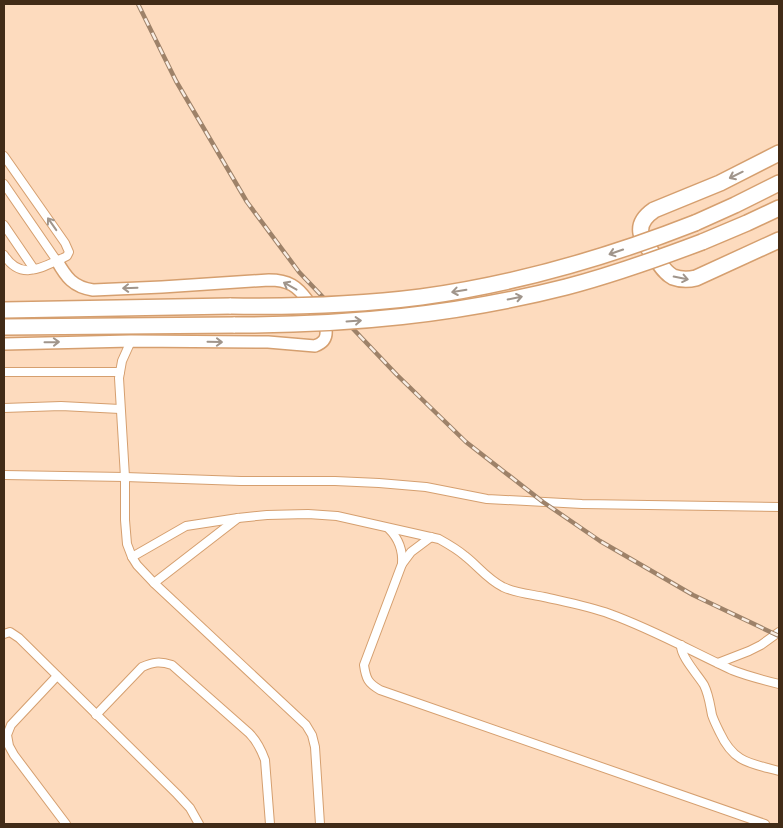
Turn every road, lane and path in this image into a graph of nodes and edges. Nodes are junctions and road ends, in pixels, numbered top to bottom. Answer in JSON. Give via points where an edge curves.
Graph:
{"nodes":[{"id":1,"x":779,"y":153,"type":"edge"},
{"id":2,"x":4,"y":156,"type":"edge"},
{"id":3,"x":779,"y":183,"type":"edge"},
{"id":4,"x":4,"y":184,"type":"edge"},
{"id":5,"x":779,"y":208,"type":"edge"},
{"id":6,"x":4,"y":225,"type":"edge"},
{"id":7,"x":779,"y":240,"type":"edge"},
{"id":8,"x":4,"y":255,"type":"edge"},
{"id":9,"x":57,"y":261,"type":"junction"},
{"id":10,"x":34,"y":269,"type":"junction"},
{"id":11,"x":4,"y":310,"type":"edge"},
{"id":12,"x":4,"y":328,"type":"edge"},
{"id":13,"x":131,"y":341,"type":"junction"},
{"id":14,"x":4,"y":344,"type":"edge"},
{"id":15,"x":4,"y":372,"type":"edge"},
{"id":16,"x":120,"y":372,"type":"junction"},
{"id":17,"x":4,"y":408,"type":"edge"},
{"id":18,"x":120,"y":409,"type":"junction"},
{"id":19,"x":4,"y":475,"type":"edge"},
{"id":20,"x":125,"y":477,"type":"junction"},
{"id":21,"x":779,"y":507,"type":"edge"},
{"id":22,"x":238,"y":518,"type":"junction"},
{"id":23,"x":389,"y":528,"type":"junction"},
{"id":24,"x":431,"y":537,"type":"junction"},
{"id":25,"x":132,"y":557,"type":"junction"},
{"id":26,"x":402,"y":564,"type":"junction"},
{"id":27,"x":154,"y":583,"type":"junction"},
{"id":28,"x":779,"y":632,"type":"edge"},
{"id":29,"x":4,"y":634,"type":"edge"},
{"id":30,"x":681,"y":645,"type":"junction"},
{"id":31,"x":718,"y":663,"type":"junction"},
{"id":32,"x":57,"y":676,"type":"junction"},
{"id":33,"x":779,"y":684,"type":"edge"},
{"id":34,"x":96,"y":715,"type":"junction"},
{"id":35,"x":779,"y":771,"type":"edge"},
{"id":36,"x":66,"y":824,"type":"edge"},
{"id":37,"x":199,"y":824,"type":"edge"},
{"id":38,"x":270,"y":824,"type":"edge"},
{"id":39,"x":320,"y":824,"type":"edge"},
{"id":40,"x":765,"y":824,"type":"edge"}],
"edges":[{"from":1,"to":7,"type":"highway","one_way":true,"via":[[720,183],[654,210],[641,227],[643,241],[665,270],[672,276],[688,280]]},
{"from":9,"to":2,"type":"street","one_way":true,"via":[[67,256],[68,248]]},
{"from":3,"to":11,"type":"highway","one_way":true,"bridge":true,"via":[[736,206],[651,241],[588,261],[468,290],[374,302],[298,306]]},
{"from":4,"to":9,"type":"street"},
{"from":12,"to":5,"type":"highway","one_way":true,"bridge":true,"via":[[331,323],[473,307],[520,298],[630,267],[702,242]]},
{"from":6,"to":10,"type":"street"},
{"from":8,"to":10,"type":"street","via":[[19,269]]},
{"from":9,"to":10,"type":"street"},
{"from":13,"to":9,"type":"street","one_way":true,"via":[[268,342],[315,346],[324,341],[326,330],[302,294],[285,282],[268,280],[93,290],[72,282]]},
{"from":14,"to":13,"type":"street","one_way":true},
{"from":13,"to":16,"type":"street"},
{"from":15,"to":16,"type":"street"},
{"from":16,"to":18,"type":"street"},
{"from":17,"to":18,"type":"street"},
{"from":18,"to":20,"type":"street"},
{"from":19,"to":20,"type":"street"},
{"from":20,"to":21,"type":"street","via":[[380,482],[426,487],[487,500]]},
{"from":20,"to":25,"type":"street","via":[[127,544]]},
{"from":22,"to":23,"type":"street","via":[[337,516]]},
{"from":22,"to":25,"type":"street","via":[[186,526]]},
{"from":22,"to":27,"type":"street"},
{"from":23,"to":24,"type":"street"},
{"from":23,"to":26,"type":"street","via":[[400,545]]},
{"from":24,"to":26,"type":"street","via":[[411,552]]},
{"from":24,"to":30,"type":"street","via":[[466,556],[503,587],[601,611]]},
{"from":25,"to":27,"type":"street"},
{"from":26,"to":40,"type":"street","via":[[364,666],[367,680],[372,685]]},
{"from":27,"to":39,"type":"street","via":[[306,725],[314,747]]},
{"from":28,"to":31,"type":"street","via":[[761,645]]},
{"from":29,"to":32,"type":"street","via":[[10,632],[19,638]]},
{"from":30,"to":31,"type":"street"},
{"from":30,"to":35,"type":"street","via":[[707,691],[715,723],[726,746],[740,759]]},
{"from":31,"to":33,"type":"street"},
{"from":32,"to":34,"type":"street"},
{"from":32,"to":36,"type":"street","via":[[10,725],[8,735],[14,755]]},
{"from":34,"to":37,"type":"street","via":[[190,808]]},
{"from":34,"to":38,"type":"street","via":[[142,667],[152,662],[172,665],[250,733],[262,750]]}]}
